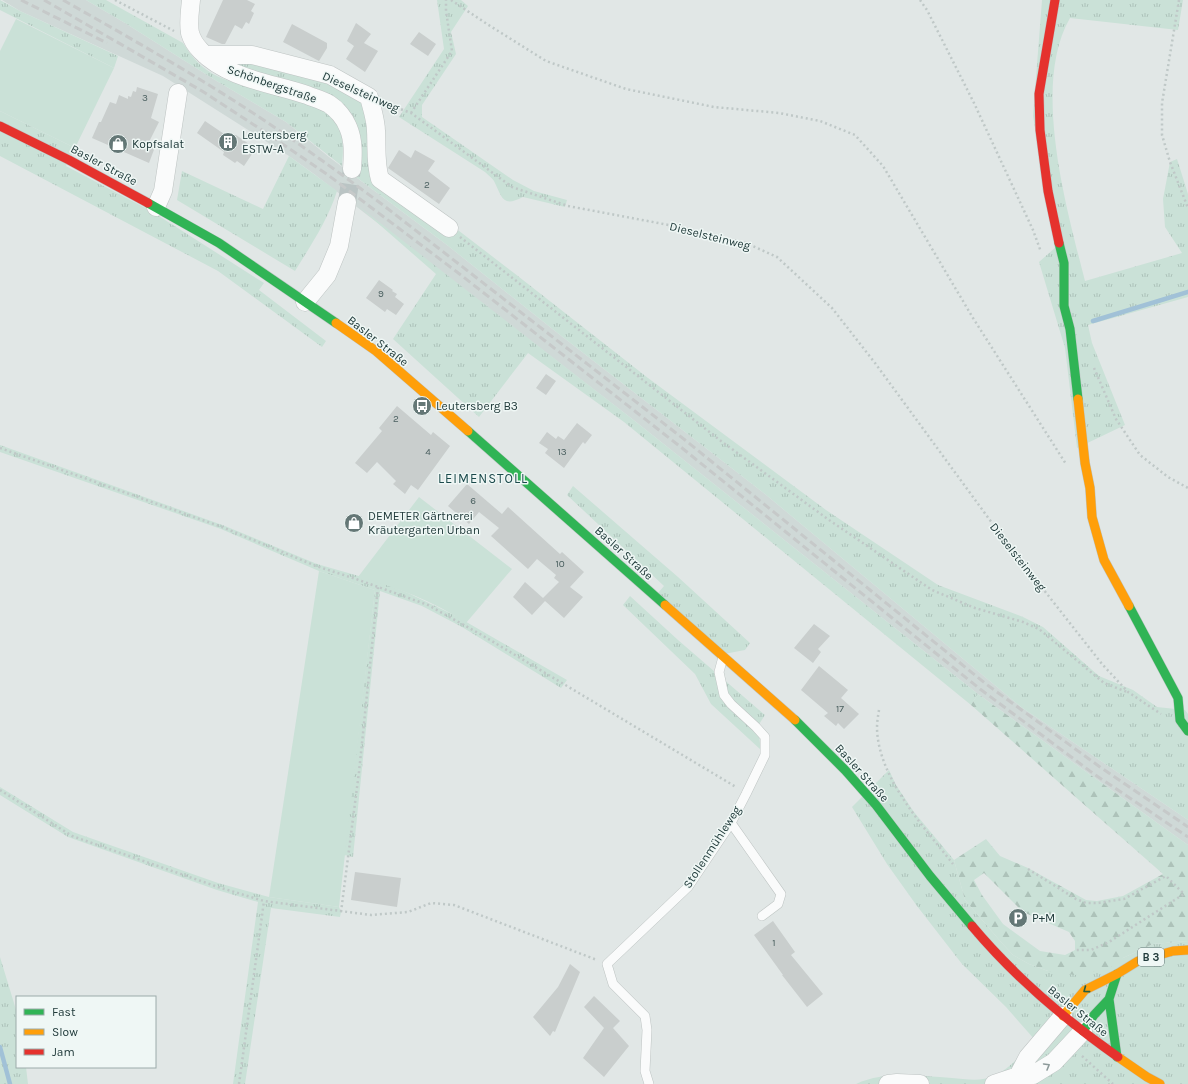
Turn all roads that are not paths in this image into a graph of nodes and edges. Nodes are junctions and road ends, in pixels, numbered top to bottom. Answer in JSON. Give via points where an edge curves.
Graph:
{"nodes":[{"id":1,"x":191,"y":0,"type":"edge"},
{"id":2,"x":1055,"y":0,"type":"edge"},
{"id":3,"x":205,"y":55,"type":"junction"},
{"id":4,"x":178,"y":92,"type":"dead end"},
{"id":5,"x":0,"y":126,"type":"edge"},
{"id":6,"x":352,"y":169,"type":"tunnel mouth"},
{"id":7,"x":347,"y":202,"type":"tunnel mouth"},
{"id":8,"x":156,"y":207,"type":"junction"},
{"id":9,"x":449,"y":228,"type":"road end"},
{"id":10,"x":305,"y":302,"type":"junction"},
{"id":11,"x":723,"y":658,"type":"junction"},
{"id":12,"x":1188,"y":731,"type":"edge"},
{"id":13,"x":731,"y":823,"type":"junction"},
{"id":14,"x":762,"y":916,"type":"dead end"},
{"id":15,"x":1188,"y":950,"type":"edge"},
{"id":16,"x":1117,"y":974,"type":"junction"},
{"id":17,"x":1109,"y":999,"type":"junction"},
{"id":18,"x":1062,"y":1016,"type":"junction"},
{"id":19,"x":1083,"y":1031,"type":"junction"},
{"id":20,"x":1117,"y":1057,"type":"junction"},
{"id":21,"x":1018,"y":1076,"type":"junction"},
{"id":22,"x":649,"y":1084,"type":"edge"},
{"id":23,"x":888,"y":1084,"type":"edge"},
{"id":24,"x":920,"y":1084,"type":"edge"},
{"id":25,"x":994,"y":1084,"type":"edge"},
{"id":26,"x":1160,"y":1084,"type":"edge"}],
"edges":[{"from":1,"to":3,"type":"street","name":"Schönbergstraße","via":[[190,34]]},
{"from":2,"to":12,"type":"street","via":[[1039,94],[1040,130],[1048,191],[1064,263],[1064,306],[1070,329],[1092,517],[1104,560],[1178,698],[1180,720]]},
{"from":3,"to":6,"type":"street","name":"Schönbergstraße","via":[[227,70],[330,104],[348,126],[352,140]]},
{"from":3,"to":9,"type":"street","name":"Dieselsteinweg","via":[[252,55],[330,76],[369,98],[374,113],[376,161],[380,178]]},
{"from":4,"to":8,"type":"street","via":[[163,191]]},
{"from":5,"to":8,"type":"street","name":"Basler Straße"},
{"from":7,"to":10,"type":"street","via":[[339,246],[327,275]]},
{"from":8,"to":10,"type":"street","name":"Basler Straße","via":[[219,243]]},
{"from":10,"to":11,"type":"street","name":"Basler Straße","via":[[376,352],[620,564]]},
{"from":11,"to":13,"type":"lane","name":"Stollenmühleweg","via":[[719,672],[724,695],[765,737],[765,755]]},
{"from":11,"to":18,"type":"street","name":"Basler Straße","via":[[786,712],[845,770],[976,931],[1003,961]]},
{"from":13,"to":14,"type":"lane","via":[[781,894],[778,904]]},
{"from":13,"to":22,"type":"lane","name":"Stollenmühleweg","via":[[688,887],[607,964],[613,984],[645,1016],[645,1071]]},
{"from":15,"to":16,"type":"street","number":"B 3","via":[[1143,959]]},
{"from":16,"to":17,"type":"street"},
{"from":16,"to":18,"type":"street","one_way":true,"via":[[1085,990]]},
{"from":17,"to":19,"type":"street"},
{"from":17,"to":20,"type":"street"},
{"from":18,"to":19,"type":"street","name":"Basler Straße"},
{"from":18,"to":21,"type":"street","via":[[1028,1057]]},
{"from":19,"to":20,"type":"street","name":"Basler Straße"},
{"from":21,"to":19,"type":"street","one_way":true,"via":[[1033,1075],[1054,1062]]},
{"from":20,"to":26,"type":"street","name":"Basler Straße"},
{"from":21,"to":25,"type":"street"},
{"from":23,"to":24,"type":"street"}]}
